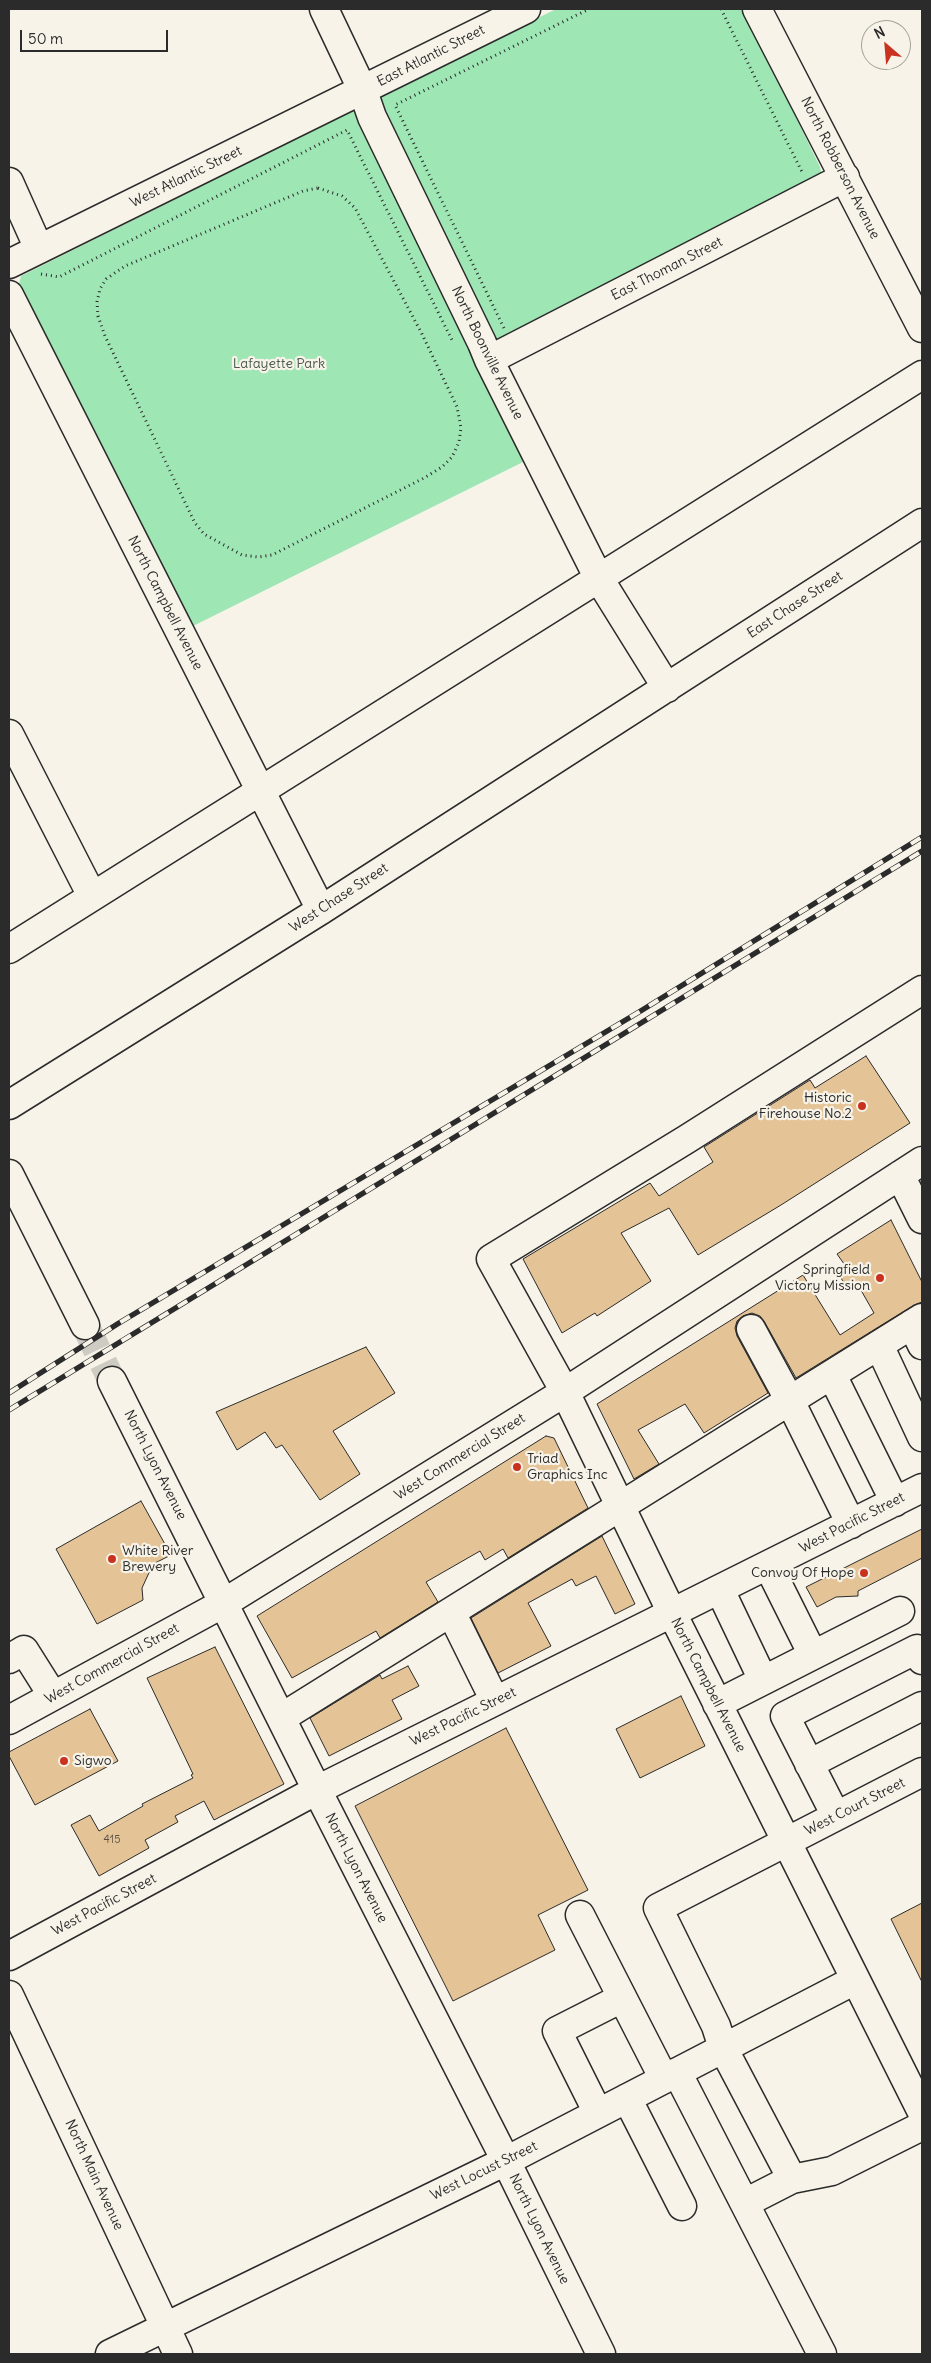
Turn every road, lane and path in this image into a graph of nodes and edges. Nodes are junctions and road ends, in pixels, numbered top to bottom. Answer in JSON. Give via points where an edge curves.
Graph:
{"nodes":[{"id":1,"x":324,"y":9,"type":"edge"},
{"id":2,"x":526,"y":9,"type":"edge"},
{"id":3,"x":589,"y":9,"type":"edge"},
{"id":4,"x":721,"y":9,"type":"edge"},
{"id":5,"x":757,"y":9,"type":"edge"},
{"id":6,"x":363,"y":91,"type":"junction"},
{"id":7,"x":845,"y":177,"type":"junction"},
{"id":8,"x":9,"y":182,"type":"edge"},
{"id":9,"x":813,"y":194,"type":"junction"},
{"id":10,"x":37,"y":261,"type":"junction"},
{"id":11,"x":9,"y":264,"type":"edge"},
{"id":12,"x":9,"y":295,"type":"edge"},
{"id":13,"x":922,"y":328,"type":"edge"},
{"id":14,"x":105,"y":336,"type":"joint"},
{"id":15,"x":455,"y":345,"type":"dead end"},
{"id":16,"x":486,"y":351,"type":"junction"},
{"id":17,"x":922,"y":375,"type":"edge"},
{"id":18,"x":922,"y":523,"type":"edge"},
{"id":19,"x":598,"y":577,"type":"junction"},
{"id":20,"x":667,"y":688,"type":"junction"},
{"id":21,"x":9,"y":734,"type":"edge"},
{"id":22,"x":260,"y":790,"type":"junction"},
{"id":23,"x":92,"y":896,"type":"junction"},
{"id":24,"x":321,"y":910,"type":"junction"},
{"id":25,"x":9,"y":949,"type":"edge"},
{"id":26,"x":922,"y":990,"type":"edge"},
{"id":27,"x":9,"y":1105,"type":"edge"},
{"id":28,"x":911,"y":1168,"type":"edge"},
{"id":29,"x":9,"y":1174,"type":"edge"},
{"id":30,"x":922,"y":1219,"type":"edge"},
{"id":31,"x":85,"y":1325,"type":"tunnel mouth"},
{"id":32,"x":751,"y":1329,"type":"dead end"},
{"id":33,"x":919,"y":1329,"type":"edge"},
{"id":34,"x":880,"y":1345,"type":"junction"},
{"id":35,"x":832,"y":1375,"type":"junction"},
{"id":36,"x":112,"y":1381,"type":"tunnel mouth"},
{"id":37,"x":565,"y":1392,"type":"junction"},
{"id":38,"x":790,"y":1401,"type":"junction"},
{"id":39,"x":922,"y":1437,"type":"edge"},
{"id":40,"x":922,"y":1488,"type":"edge"},
{"id":41,"x":894,"y":1502,"type":"junction"},
{"id":42,"x":621,"y":1507,"type":"junction"},
{"id":43,"x":850,"y":1524,"type":"junction"},
{"id":44,"x":768,"y":1566,"type":"junction"},
{"id":45,"x":720,"y":1590,"type":"junction"},
{"id":46,"x":224,"y":1603,"type":"junction"},
{"id":47,"x":900,"y":1611,"type":"dead end"},
{"id":48,"x":451,"y":1612,"type":"junction"},
{"id":49,"x":672,"y":1613,"type":"junction"},
{"id":50,"x":813,"y":1655,"type":"junction"},
{"id":51,"x":9,"y":1659,"type":"edge"},
{"id":52,"x":922,"y":1660,"type":"edge"},
{"id":53,"x":763,"y":1680,"type":"junction"},
{"id":54,"x":53,"y":1696,"type":"junction"},
{"id":55,"x":495,"y":1701,"type":"junction"},
{"id":56,"x":718,"y":1704,"type":"junction"},
{"id":57,"x":922,"y":1706,"type":"edge"},
{"id":58,"x":281,"y":1718,"type":"junction"},
{"id":59,"x":9,"y":1720,"type":"edge"},
{"id":60,"x":809,"y":1764,"type":"junction"},
{"id":61,"x":922,"y":1772,"type":"edge"},
{"id":62,"x":316,"y":1790,"type":"junction"},
{"id":63,"x":836,"y":1816,"type":"junction"},
{"id":64,"x":787,"y":1842,"type":"junction"},
{"id":65,"x":580,"y":1915,"type":"dead end"},
{"id":66,"x":9,"y":1956,"type":"edge"},
{"id":67,"x":855,"y":1980,"type":"junction"},
{"id":68,"x":9,"y":1995,"type":"edge"},
{"id":69,"x":622,"y":1998,"type":"junction"},
{"id":70,"x":723,"y":2048,"type":"junction"},
{"id":71,"x":670,"y":2075,"type":"junction"},
{"id":72,"x":627,"y":2098,"type":"junction"},
{"id":73,"x":922,"y":2112,"type":"edge"},
{"id":74,"x":598,"y":2113,"type":"junction"},
{"id":75,"x":922,"y":2126,"type":"edge"},
{"id":76,"x":506,"y":2160,"type":"junction"},
{"id":77,"x":792,"y":2179,"type":"junction"},
{"id":78,"x":745,"y":2203,"type":"junction"},
{"id":79,"x":682,"y":2206,"type":"dead end"},
{"id":80,"x":165,"y":2326,"type":"junction"},
{"id":81,"x":110,"y":2354,"type":"edge"},
{"id":82,"x":178,"y":2354,"type":"edge"},
{"id":83,"x":601,"y":2354,"type":"edge"},
{"id":84,"x":822,"y":2354,"type":"edge"}],
"edges":[{"from":1,"to":6,"type":"street","name":"North Boonville Avenue"},
{"from":2,"to":6,"type":"street","name":"East Atlantic Street"},
{"from":3,"to":16,"type":"path","via":[[395,105],[506,330]]},
{"from":4,"to":9,"type":"path"},
{"from":5,"to":7,"type":"street","name":"North Robberson Avenue"},
{"from":6,"to":10,"type":"street","name":"West Atlantic Street"},
{"from":6,"to":16,"type":"street","name":"North Boonville Avenue","via":[[372,117]]},
{"from":7,"to":9,"type":"street","name":"East Thoman Street"},
{"from":7,"to":13,"type":"street","name":"North Robberson Avenue"},
{"from":8,"to":10,"type":"street"},
{"from":9,"to":16,"type":"street","name":"East Thoman Street"},
{"from":10,"to":11,"type":"street","name":"West Atlantic Street"},
{"from":10,"to":15,"type":"path","via":[[59,277],[347,130]]},
{"from":12,"to":22,"type":"street","name":"North Campbell Avenue"},
{"from":14,"to":14,"type":"path","via":[[97,302],[100,289],[112,273],[303,191],[318,188],[342,196],[355,208],[457,407],[461,428],[459,442],[452,457],[424,478],[272,554],[258,557],[242,554],[204,534],[196,523]]},
{"from":16,"to":19,"type":"street","name":"North Boonville Avenue"},
{"from":17,"to":19,"type":"street"},
{"from":18,"to":20,"type":"street","name":"East Chase Street"},
{"from":19,"to":20,"type":"street","name":"North Boonville Avenue"},
{"from":19,"to":22,"type":"street"},
{"from":20,"to":24,"type":"street","name":"West Chase Street"},
{"from":21,"to":23,"type":"street"},
{"from":22,"to":23,"type":"street"},
{"from":22,"to":24,"type":"street","name":"North Campbell Avenue"},
{"from":23,"to":25,"type":"street"},
{"from":24,"to":27,"type":"street","name":"West Chase Street"},
{"from":26,"to":37,"type":"street","name":"North Campbell Avenue","via":[[491,1259]]},
{"from":28,"to":30,"type":"street"},
{"from":28,"to":37,"type":"street","name":"West Commercial Street"},
{"from":29,"to":31,"type":"street"},
{"from":32,"to":38,"type":"street"},
{"from":33,"to":34,"type":"street"},
{"from":34,"to":35,"type":"street"},
{"from":34,"to":39,"type":"street"},
{"from":35,"to":38,"type":"street"},
{"from":35,"to":41,"type":"street"},
{"from":36,"to":46,"type":"street","name":"North Lyon Avenue"},
{"from":37,"to":42,"type":"street","name":"North Campbell Avenue"},
{"from":37,"to":46,"type":"street","name":"West Commercial Street"},
{"from":38,"to":42,"type":"street"},
{"from":38,"to":43,"type":"street"},
{"from":40,"to":41,"type":"street","name":"West Pacific Street"},
{"from":41,"to":43,"type":"street","name":"West Pacific Street"},
{"from":42,"to":48,"type":"street"},
{"from":42,"to":49,"type":"street","name":"North Campbell Avenue"},
{"from":43,"to":44,"type":"street","name":"West Pacific Street"},
{"from":44,"to":45,"type":"street","name":"West Pacific Street"},
{"from":44,"to":50,"type":"street"},
{"from":45,"to":49,"type":"street","name":"West Pacific Street"},
{"from":45,"to":53,"type":"street"},
{"from":46,"to":54,"type":"street","name":"West Commercial Street"},
{"from":46,"to":58,"type":"street","name":"North Lyon Avenue"},
{"from":47,"to":50,"type":"street"},
{"from":48,"to":55,"type":"street"},
{"from":48,"to":58,"type":"street"},
{"from":49,"to":55,"type":"street","name":"West Pacific Street"},
{"from":49,"to":56,"type":"street","name":"North Campbell Avenue"},
{"from":50,"to":53,"type":"street"},
{"from":51,"to":54,"type":"street","via":[[24,1650]]},
{"from":52,"to":60,"type":"street","via":[[917,1649],[785,1716]]},
{"from":53,"to":56,"type":"street"},
{"from":54,"to":59,"type":"street","name":"West Commercial Street"},
{"from":55,"to":62,"type":"street","name":"West Pacific Street"},
{"from":56,"to":64,"type":"street","name":"North Campbell Avenue"},
{"from":57,"to":60,"type":"street"},
{"from":58,"to":62,"type":"street","name":"North Lyon Avenue"},
{"from":60,"to":63,"type":"street"},
{"from":61,"to":63,"type":"street","name":"West Court Street"},
{"from":62,"to":66,"type":"street","name":"West Pacific Street"},
{"from":62,"to":76,"type":"street","name":"North Lyon Avenue"},
{"from":63,"to":64,"type":"street","name":"West Court Street"},
{"from":64,"to":67,"type":"street","name":"North Campbell Avenue"},
{"from":64,"to":70,"type":"street","name":"West Court Street","via":[[658,1908],[716,2026]]},
{"from":65,"to":69,"type":"street"},
{"from":67,"to":70,"type":"street","name":"West Locust Street"},
{"from":67,"to":73,"type":"street","name":"North Campbell Avenue"},
{"from":68,"to":80,"type":"street","name":"North Main Avenue"},
{"from":69,"to":71,"type":"street"},
{"from":69,"to":74,"type":"street","via":[[557,2031]]},
{"from":70,"to":71,"type":"street","name":"West Locust Street"},
{"from":70,"to":77,"type":"street"},
{"from":71,"to":72,"type":"street","name":"West Locust Street"},
{"from":71,"to":78,"type":"street"},
{"from":72,"to":74,"type":"street","name":"West Locust Street"},
{"from":72,"to":79,"type":"street"},
{"from":74,"to":76,"type":"street","name":"West Locust Street"},
{"from":75,"to":77,"type":"street","via":[[832,2171]]},
{"from":76,"to":80,"type":"street","name":"West Locust Street"},
{"from":76,"to":83,"type":"street","name":"North Lyon Avenue"},
{"from":77,"to":78,"type":"street"},
{"from":78,"to":84,"type":"street"},
{"from":80,"to":81,"type":"street","name":"West Locust Street"},
{"from":80,"to":82,"type":"street","name":"North Main Avenue"}]}
